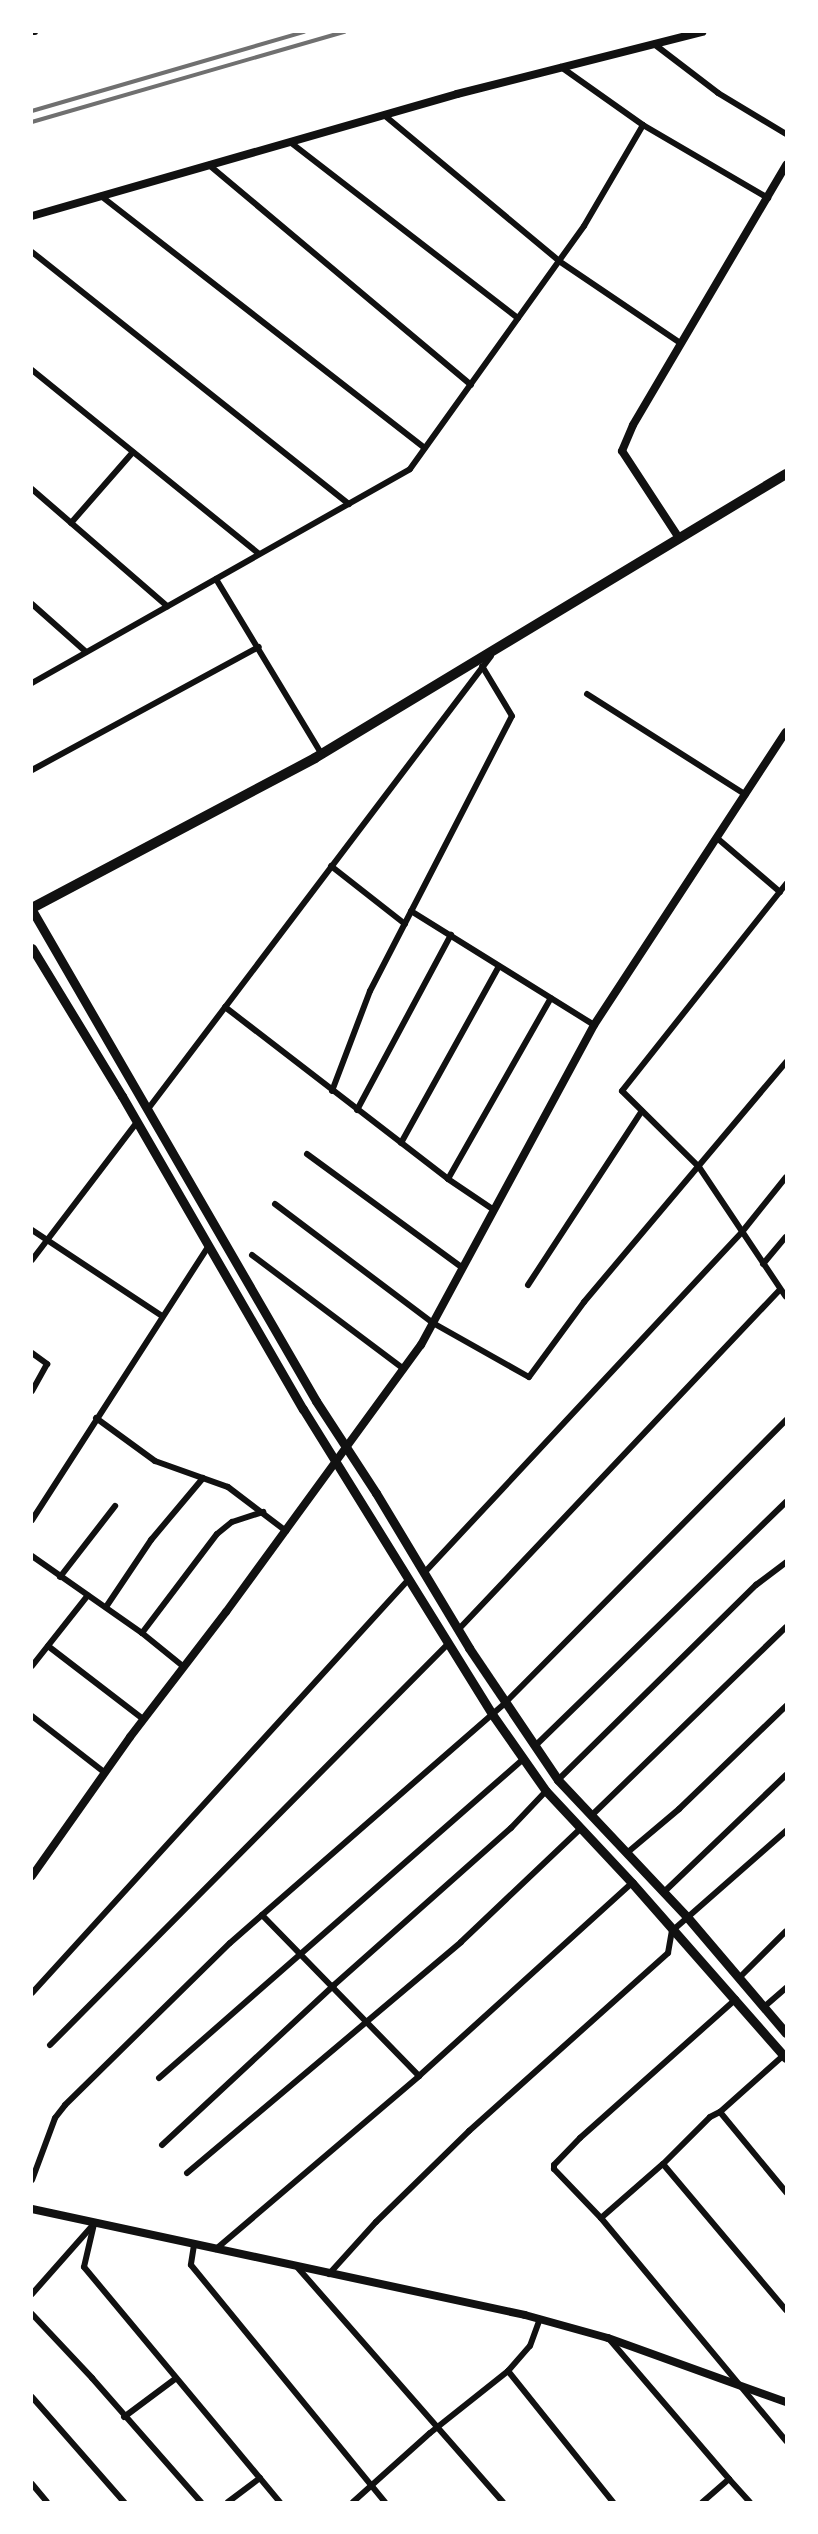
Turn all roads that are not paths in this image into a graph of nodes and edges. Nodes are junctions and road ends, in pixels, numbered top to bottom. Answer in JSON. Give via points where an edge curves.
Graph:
{"nodes":[{"id":1,"x":702,"y":32,"type":"edge"},
{"id":2,"x":654,"y":44,"type":"junction"},
{"id":3,"x":561,"y":67,"type":"junction"},
{"id":4,"x":384,"y":115,"type":"junction"},
{"id":5,"x":643,"y":125,"type":"junction"},
{"id":6,"x":786,"y":134,"type":"edge"},
{"id":7,"x":290,"y":142,"type":"junction"},
{"id":8,"x":209,"y":165,"type":"junction"},
{"id":9,"x":786,"y":165,"type":"edge"},
{"id":10,"x":101,"y":196,"type":"junction"},
{"id":11,"x":769,"y":198,"type":"junction"},
{"id":12,"x":32,"y":216,"type":"edge"},
{"id":13,"x":32,"y":252,"type":"edge"},
{"id":14,"x":559,"y":261,"type":"junction"},
{"id":15,"x":519,"y":318,"type":"junction"},
{"id":16,"x":680,"y":343,"type":"junction"},
{"id":17,"x":32,"y":370,"type":"edge"},
{"id":18,"x":471,"y":385,"type":"junction"},
{"id":19,"x":425,"y":447,"type":"junction"},
{"id":20,"x":133,"y":452,"type":"junction"},
{"id":21,"x":786,"y":474,"type":"edge"},
{"id":22,"x":32,"y":489,"type":"edge"},
{"id":23,"x":349,"y":504,"type":"junction"},
{"id":24,"x":71,"y":523,"type":"junction"},
{"id":25,"x":678,"y":538,"type":"junction"},
{"id":26,"x":259,"y":554,"type":"junction"},
{"id":27,"x":216,"y":579,"type":"junction"},
{"id":28,"x":32,"y":604,"type":"edge"},
{"id":29,"x":167,"y":606,"type":"junction"},
{"id":30,"x":506,"y":641,"type":"junction"},
{"id":31,"x":259,"y":647,"type":"junction"},
{"id":32,"x":86,"y":652,"type":"junction"},
{"id":33,"x":482,"y":666,"type":"junction"},
{"id":34,"x":32,"y":683,"type":"edge"},
{"id":35,"x":587,"y":694,"type":"dead end"},
{"id":36,"x":786,"y":732,"type":"edge"},
{"id":37,"x":322,"y":755,"type":"junction"},
{"id":38,"x":32,"y":770,"type":"edge"},
{"id":39,"x":746,"y":794,"type":"junction"},
{"id":40,"x":717,"y":838,"type":"junction"},
{"id":41,"x":331,"y":866,"type":"junction"},
{"id":42,"x":786,"y":884,"type":"edge"},
{"id":43,"x":780,"y":892,"type":"junction"},
{"id":44,"x":32,"y":909,"type":"edge"},
{"id":45,"x":411,"y":911,"type":"junction"},
{"id":46,"x":405,"y":924,"type":"junction"},
{"id":47,"x":451,"y":935,"type":"junction"},
{"id":48,"x":32,"y":948,"type":"edge"},
{"id":49,"x":499,"y":966,"type":"junction"},
{"id":50,"x":551,"y":998,"type":"junction"},
{"id":51,"x":225,"y":1007,"type":"junction"},
{"id":52,"x":594,"y":1025,"type":"junction"},
{"id":53,"x":786,"y":1062,"type":"edge"},
{"id":54,"x":332,"y":1091,"type":"junction"},
{"id":55,"x":148,"y":1109,"type":"junction"},
{"id":56,"x":357,"y":1110,"type":"junction"},
{"id":57,"x":642,"y":1111,"type":"junction"},
{"id":58,"x":137,"y":1122,"type":"junction"},
{"id":59,"x":401,"y":1143,"type":"junction"},
{"id":60,"x":307,"y":1154,"type":"dead end"},
{"id":61,"x":699,"y":1167,"type":"junction"},
{"id":62,"x":786,"y":1177,"type":"edge"},
{"id":63,"x":448,"y":1178,"type":"junction"},
{"id":64,"x":275,"y":1204,"type":"dead end"},
{"id":65,"x":494,"y":1210,"type":"junction"},
{"id":66,"x":32,"y":1230,"type":"edge"},
{"id":67,"x":742,"y":1232,"type":"junction"},
{"id":68,"x":786,"y":1237,"type":"edge"},
{"id":69,"x":45,"y":1239,"type":"junction"},
{"id":70,"x":208,"y":1247,"type":"junction"},
{"id":71,"x":253,"y":1255,"type":"dead end"},
{"id":72,"x":32,"y":1260,"type":"edge"},
{"id":73,"x":764,"y":1265,"type":"junction"},
{"id":74,"x":463,"y":1268,"type":"junction"},
{"id":75,"x":528,"y":1285,"type":"dead end"},
{"id":76,"x":780,"y":1290,"type":"junction"},
{"id":77,"x":786,"y":1297,"type":"edge"},
{"id":78,"x":162,"y":1316,"type":"junction"},
{"id":79,"x":433,"y":1323,"type":"junction"},
{"id":80,"x":32,"y":1353,"type":"edge"},
{"id":81,"x":404,"y":1369,"type":"junction"},
{"id":82,"x":32,"y":1391,"type":"edge"},
{"id":83,"x":96,"y":1418,"type":"junction"},
{"id":84,"x":786,"y":1420,"type":"edge"},
{"id":85,"x":347,"y":1448,"type":"junction"},
{"id":86,"x":336,"y":1463,"type":"junction"},
{"id":87,"x":203,"y":1478,"type":"junction"},
{"id":88,"x":786,"y":1502,"type":"edge"},
{"id":89,"x":115,"y":1506,"type":"dead end"},
{"id":90,"x":263,"y":1512,"type":"junction"},
{"id":91,"x":32,"y":1520,"type":"edge"},
{"id":92,"x":286,"y":1531,"type":"junction"},
{"id":93,"x":32,"y":1556,"type":"edge"},
{"id":94,"x":786,"y":1562,"type":"edge"},
{"id":95,"x":424,"y":1573,"type":"junction"},
{"id":96,"x":61,"y":1577,"type":"junction"},
{"id":97,"x":409,"y":1579,"type":"junction"},
{"id":98,"x":88,"y":1595,"type":"junction"},
{"id":99,"x":106,"y":1607,"type":"junction"},
{"id":100,"x":786,"y":1627,"type":"edge"},
{"id":101,"x":458,"y":1630,"type":"junction"},
{"id":102,"x":142,"y":1633,"type":"junction"},
{"id":103,"x":447,"y":1644,"type":"junction"},
{"id":104,"x":48,"y":1646,"type":"junction"},
{"id":105,"x":32,"y":1666,"type":"edge"},
{"id":106,"x":184,"y":1667,"type":"junction"},
{"id":107,"x":506,"y":1702,"type":"junction"},
{"id":108,"x":786,"y":1706,"type":"edge"},
{"id":109,"x":492,"y":1714,"type":"junction"},
{"id":110,"x":32,"y":1716,"type":"edge"},
{"id":111,"x":143,"y":1719,"type":"junction"},
{"id":112,"x":535,"y":1746,"type":"junction"},
{"id":113,"x":524,"y":1759,"type":"junction"},
{"id":114,"x":104,"y":1772,"type":"junction"},
{"id":115,"x":786,"y":1775,"type":"edge"},
{"id":116,"x":558,"y":1780,"type":"junction"},
{"id":117,"x":546,"y":1791,"type":"junction"},
{"id":118,"x":592,"y":1815,"type":"junction"},
{"id":119,"x":581,"y":1828,"type":"junction"},
{"id":120,"x":786,"y":1831,"type":"edge"},
{"id":121,"x":628,"y":1852,"type":"junction"},
{"id":122,"x":32,"y":1876,"type":"edge"},
{"id":123,"x":632,"y":1883,"type":"junction"},
{"id":124,"x":664,"y":1892,"type":"junction"},
{"id":125,"x":262,"y":1915,"type":"junction"},
{"id":126,"x":688,"y":1917,"type":"junction"},
{"id":127,"x":672,"y":1931,"type":"junction"},
{"id":128,"x":786,"y":1931,"type":"edge"},
{"id":129,"x":301,"y":1955,"type":"junction"},
{"id":130,"x":739,"y":1978,"type":"junction"},
{"id":131,"x":334,"y":1985,"type":"junction"},
{"id":132,"x":786,"y":1987,"type":"edge"},
{"id":133,"x":32,"y":1993,"type":"edge"},
{"id":134,"x":736,"y":1999,"type":"junction"},
{"id":135,"x":764,"y":2007,"type":"junction"},
{"id":136,"x":366,"y":2023,"type":"junction"},
{"id":137,"x":786,"y":2033,"type":"edge"},
{"id":138,"x":50,"y":2045,"type":"dead end"},
{"id":139,"x":785,"y":2057,"type":"edge"},
{"id":140,"x":419,"y":2076,"type":"junction"},
{"id":141,"x":159,"y":2078,"type":"dead end"},
{"id":142,"x":720,"y":2112,"type":"junction"},
{"id":143,"x":162,"y":2145,"type":"dead end"},
{"id":144,"x":663,"y":2164,"type":"junction"},
{"id":145,"x":187,"y":2173,"type":"dead end"},
{"id":146,"x":32,"y":2180,"type":"edge"},
{"id":147,"x":786,"y":2192,"type":"edge"},
{"id":148,"x":32,"y":2209,"type":"edge"},
{"id":149,"x":601,"y":2218,"type":"junction"},
{"id":150,"x":94,"y":2224,"type":"junction"},
{"id":151,"x":194,"y":2245,"type":"junction"},
{"id":152,"x":215,"y":2250,"type":"junction"},
{"id":153,"x":298,"y":2268,"type":"junction"},
{"id":154,"x":328,"y":2274,"type":"junction"},
{"id":155,"x":32,"y":2294,"type":"edge"},
{"id":156,"x":786,"y":2310,"type":"edge"},
{"id":157,"x":32,"y":2314,"type":"edge"},
{"id":158,"x":540,"y":2319,"type":"junction"},
{"id":159,"x":608,"y":2338,"type":"junction"},
{"id":160,"x":508,"y":2371,"type":"junction"},
{"id":161,"x":175,"y":2379,"type":"junction"},
{"id":162,"x":740,"y":2387,"type":"junction"},
{"id":163,"x":32,"y":2397,"type":"edge"},
{"id":164,"x":786,"y":2402,"type":"edge"},
{"id":165,"x":124,"y":2417,"type":"junction"},
{"id":166,"x":437,"y":2427,"type":"junction"},
{"id":167,"x":786,"y":2441,"type":"edge"},
{"id":168,"x":260,"y":2478,"type":"junction"},
{"id":169,"x":729,"y":2479,"type":"junction"},
{"id":170,"x":32,"y":2484,"type":"edge"},
{"id":171,"x":371,"y":2486,"type":"junction"},
{"id":172,"x":47,"y":2502,"type":"edge"},
{"id":173,"x":124,"y":2502,"type":"edge"},
{"id":174,"x":201,"y":2502,"type":"edge"},
{"id":175,"x":228,"y":2502,"type":"edge"},
{"id":176,"x":280,"y":2502,"type":"edge"},
{"id":177,"x":353,"y":2502,"type":"edge"},
{"id":178,"x":385,"y":2502,"type":"edge"},
{"id":179,"x":503,"y":2502,"type":"edge"},
{"id":180,"x":613,"y":2502,"type":"edge"},
{"id":181,"x":703,"y":2502,"type":"edge"},
{"id":182,"x":750,"y":2502,"type":"edge"}],
"edges":[{"from":1,"to":2,"type":"street"},
{"from":2,"to":3,"type":"street"},
{"from":2,"to":6,"type":"street","via":[[718,93]]},
{"from":3,"to":4,"type":"street"},
{"from":3,"to":5,"type":"street"},
{"from":4,"to":7,"type":"street"},
{"from":4,"to":14,"type":"street"},
{"from":5,"to":11,"type":"street"},
{"from":5,"to":14,"type":"street"},
{"from":7,"to":8,"type":"street"},
{"from":7,"to":15,"type":"street"},
{"from":8,"to":10,"type":"street"},
{"from":8,"to":18,"type":"street"},
{"from":9,"to":11,"type":"street"},
{"from":10,"to":12,"type":"street"},
{"from":10,"to":19,"type":"street"},
{"from":11,"to":16,"type":"street"},
{"from":13,"to":23,"type":"street"},
{"from":14,"to":15,"type":"street"},
{"from":14,"to":16,"type":"street"},
{"from":15,"to":18,"type":"street"},
{"from":16,"to":25,"type":"street","via":[[622,451]]},
{"from":17,"to":20,"type":"street"},
{"from":18,"to":19,"type":"street"},
{"from":19,"to":23,"type":"street","via":[[410,469]]},
{"from":20,"to":24,"type":"street"},
{"from":20,"to":26,"type":"street"},
{"from":21,"to":25,"type":"main road"},
{"from":22,"to":24,"type":"street"},
{"from":23,"to":26,"type":"street"},
{"from":24,"to":29,"type":"street"},
{"from":25,"to":30,"type":"main road"},
{"from":26,"to":27,"type":"street"},
{"from":27,"to":29,"type":"street"},
{"from":27,"to":31,"type":"street"},
{"from":28,"to":32,"type":"street"},
{"from":29,"to":32,"type":"street"},
{"from":30,"to":33,"type":"street"},
{"from":30,"to":37,"type":"main road"},
{"from":31,"to":37,"type":"street"},
{"from":31,"to":38,"type":"street"},
{"from":32,"to":34,"type":"street"},
{"from":33,"to":41,"type":"street"},
{"from":33,"to":45,"type":"street","via":[[512,716]]},
{"from":35,"to":39,"type":"street"},
{"from":36,"to":39,"type":"street"},
{"from":37,"to":44,"type":"main road"},
{"from":39,"to":40,"type":"street"},
{"from":40,"to":43,"type":"street"},
{"from":40,"to":52,"type":"street"},
{"from":41,"to":46,"type":"street"},
{"from":41,"to":51,"type":"street"},
{"from":42,"to":43,"type":"street"},
{"from":43,"to":57,"type":"street","via":[[622,1091]]},
{"from":44,"to":55,"type":"main road"},
{"from":45,"to":46,"type":"street"},
{"from":45,"to":47,"type":"street"},
{"from":46,"to":54,"type":"street","via":[[370,990]]},
{"from":47,"to":49,"type":"street"},
{"from":47,"to":56,"type":"street"},
{"from":48,"to":58,"type":"main road"},
{"from":49,"to":50,"type":"street"},
{"from":49,"to":59,"type":"street"},
{"from":50,"to":52,"type":"street"},
{"from":50,"to":63,"type":"street"},
{"from":51,"to":54,"type":"street"},
{"from":51,"to":55,"type":"street"},
{"from":52,"to":65,"type":"street"},
{"from":53,"to":61,"type":"street"},
{"from":54,"to":56,"type":"street"},
{"from":55,"to":85,"type":"main road"},
{"from":56,"to":59,"type":"street"},
{"from":57,"to":61,"type":"street"},
{"from":57,"to":75,"type":"street"},
{"from":58,"to":69,"type":"street"},
{"from":58,"to":70,"type":"main road"},
{"from":59,"to":63,"type":"street"},
{"from":60,"to":74,"type":"street"},
{"from":61,"to":67,"type":"street"},
{"from":61,"to":79,"type":"street","via":[[584,1302],[529,1377]]},
{"from":62,"to":67,"type":"street"},
{"from":63,"to":65,"type":"street"},
{"from":64,"to":79,"type":"street"},
{"from":65,"to":74,"type":"street"},
{"from":66,"to":69,"type":"street"},
{"from":67,"to":73,"type":"street"},
{"from":67,"to":95,"type":"street"},
{"from":68,"to":73,"type":"street"},
{"from":69,"to":72,"type":"street"},
{"from":69,"to":78,"type":"street"},
{"from":70,"to":78,"type":"street"},
{"from":70,"to":86,"type":"main road"},
{"from":71,"to":81,"type":"street"},
{"from":73,"to":76,"type":"street"},
{"from":74,"to":79,"type":"street"},
{"from":76,"to":77,"type":"street"},
{"from":76,"to":101,"type":"street"},
{"from":78,"to":83,"type":"street"},
{"from":79,"to":81,"type":"street"},
{"from":80,"to":82,"type":"street","via":[[47,1364]]},
{"from":81,"to":85,"type":"street"},
{"from":83,"to":87,"type":"street","via":[[155,1461]]},
{"from":83,"to":91,"type":"street"},
{"from":84,"to":107,"type":"street"},
{"from":85,"to":86,"type":"street"},
{"from":85,"to":95,"type":"main road"},
{"from":86,"to":92,"type":"street"},
{"from":86,"to":97,"type":"main road"},
{"from":87,"to":90,"type":"street","via":[[228,1487]]},
{"from":87,"to":99,"type":"street","via":[[151,1540]]},
{"from":88,"to":112,"type":"street"},
{"from":89,"to":96,"type":"street"},
{"from":90,"to":92,"type":"street"},
{"from":90,"to":102,"type":"street","via":[[232,1522],[217,1534]]},
{"from":92,"to":106,"type":"street"},
{"from":93,"to":96,"type":"street"},
{"from":94,"to":116,"type":"street","via":[[756,1585]]},
{"from":95,"to":101,"type":"main road"},
{"from":96,"to":98,"type":"street"},
{"from":97,"to":103,"type":"main road"},
{"from":97,"to":133,"type":"street"},
{"from":98,"to":99,"type":"street"},
{"from":98,"to":104,"type":"street"},
{"from":99,"to":102,"type":"street"},
{"from":100,"to":118,"type":"street"},
{"from":101,"to":107,"type":"main road"},
{"from":102,"to":106,"type":"street"},
{"from":103,"to":109,"type":"main road"},
{"from":103,"to":138,"type":"street"},
{"from":104,"to":105,"type":"street"},
{"from":104,"to":111,"type":"street"},
{"from":106,"to":111,"type":"street"},
{"from":107,"to":109,"type":"street"},
{"from":107,"to":112,"type":"main road"},
{"from":108,"to":121,"type":"street"},
{"from":109,"to":113,"type":"main road"},
{"from":109,"to":125,"type":"street"},
{"from":110,"to":114,"type":"street"},
{"from":111,"to":114,"type":"street"},
{"from":112,"to":116,"type":"main road"},
{"from":113,"to":117,"type":"main road"},
{"from":113,"to":129,"type":"street"},
{"from":114,"to":122,"type":"street"},
{"from":115,"to":124,"type":"street"},
{"from":116,"to":118,"type":"main road"},
{"from":117,"to":119,"type":"main road"},
{"from":117,"to":131,"type":"street"},
{"from":118,"to":121,"type":"main road"},
{"from":119,"to":123,"type":"main road"},
{"from":119,"to":136,"type":"street","via":[[461,1942]]},
{"from":120,"to":126,"type":"street"},
{"from":121,"to":124,"type":"main road"},
{"from":123,"to":127,"type":"main road"},
{"from":123,"to":140,"type":"street"},
{"from":124,"to":126,"type":"main road"},
{"from":125,"to":129,"type":"street"},
{"from":125,"to":146,"type":"street","via":[[65,2105],[55,2118]]},
{"from":126,"to":127,"type":"street"},
{"from":126,"to":130,"type":"main road"},
{"from":127,"to":134,"type":"main road"},
{"from":127,"to":154,"type":"street","via":[[668,1953],[469,2131]]},
{"from":128,"to":130,"type":"street"},
{"from":129,"to":131,"type":"street"},
{"from":129,"to":141,"type":"street"},
{"from":130,"to":135,"type":"main road"},
{"from":131,"to":136,"type":"street"},
{"from":131,"to":143,"type":"street"},
{"from":132,"to":135,"type":"street"},
{"from":134,"to":139,"type":"main road"},
{"from":134,"to":149,"type":"street","via":[[654,2069],[554,2165],[561,2180]]},
{"from":135,"to":137,"type":"main road"},
{"from":136,"to":140,"type":"street"},
{"from":136,"to":145,"type":"street"},
{"from":139,"to":142,"type":"street"},
{"from":140,"to":152,"type":"street"},
{"from":142,"to":144,"type":"street"},
{"from":142,"to":147,"type":"street"},
{"from":144,"to":149,"type":"street"},
{"from":144,"to":156,"type":"street"},
{"from":148,"to":150,"type":"street"},
{"from":149,"to":162,"type":"street"},
{"from":150,"to":151,"type":"street"},
{"from":150,"to":155,"type":"street"},
{"from":150,"to":161,"type":"street","via":[[84,2267]]},
{"from":151,"to":152,"type":"street"},
{"from":151,"to":171,"type":"street","via":[[191,2265]]},
{"from":152,"to":153,"type":"street"},
{"from":153,"to":154,"type":"street"},
{"from":153,"to":166,"type":"street"},
{"from":154,"to":158,"type":"street"},
{"from":157,"to":165,"type":"street"},
{"from":158,"to":159,"type":"street"},
{"from":158,"to":160,"type":"street","via":[[530,2346]]},
{"from":159,"to":162,"type":"street"},
{"from":159,"to":169,"type":"street"},
{"from":160,"to":166,"type":"street"},
{"from":160,"to":180,"type":"street"},
{"from":161,"to":165,"type":"street"},
{"from":161,"to":168,"type":"street"},
{"from":162,"to":164,"type":"street"},
{"from":162,"to":167,"type":"street"},
{"from":163,"to":173,"type":"street"},
{"from":165,"to":174,"type":"street"},
{"from":166,"to":171,"type":"street"},
{"from":166,"to":179,"type":"street"},
{"from":168,"to":175,"type":"street"},
{"from":168,"to":176,"type":"street"},
{"from":169,"to":181,"type":"street"},
{"from":169,"to":182,"type":"street"},
{"from":170,"to":172,"type":"street"},
{"from":171,"to":177,"type":"street"},
{"from":171,"to":178,"type":"street"}]}
